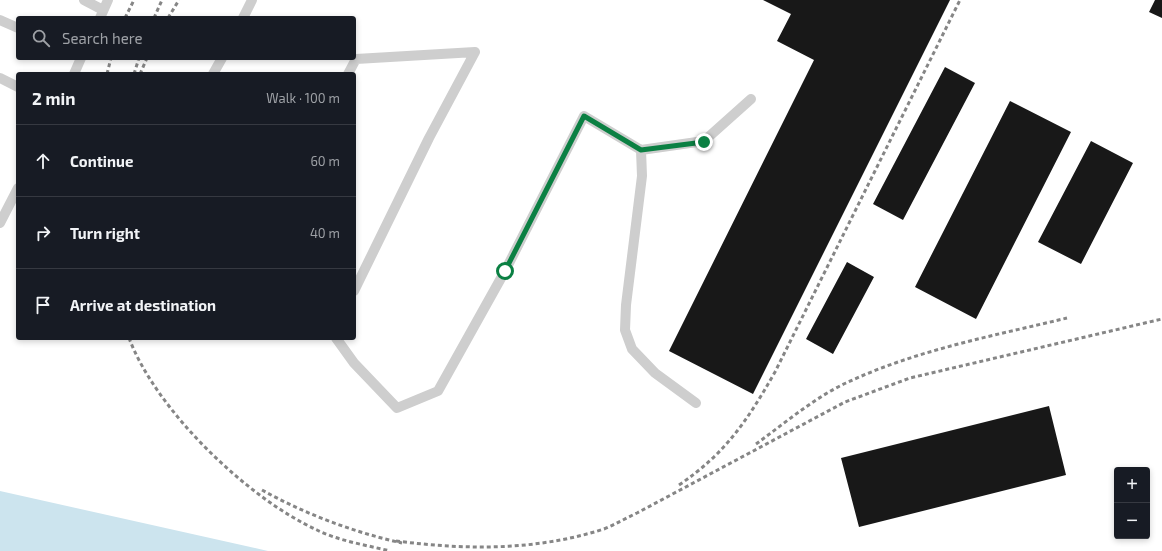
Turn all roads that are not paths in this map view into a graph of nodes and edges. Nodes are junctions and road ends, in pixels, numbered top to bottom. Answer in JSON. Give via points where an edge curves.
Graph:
{"nodes":[{"id":1,"x":84,"y":0,"type":"edge"},
{"id":2,"x":108,"y":0,"type":"edge"},
{"id":3,"x":252,"y":0,"type":"edge"},
{"id":4,"x":102,"y":14,"type":"edge"},
{"id":5,"x":244,"y":16,"type":"edge"},
{"id":6,"x":0,"y":20,"type":"edge"},
{"id":7,"x":16,"y":27,"type":"edge"},
{"id":8,"x":356,"y":59,"type":"edge"},
{"id":9,"x":79,"y":60,"type":"edge"},
{"id":10,"x":221,"y":60,"type":"edge"},
{"id":11,"x":355,"y":60,"type":"edge"},
{"id":12,"x":75,"y":72,"type":"edge"},
{"id":13,"x":214,"y":72,"type":"edge"},
{"id":14,"x":349,"y":72,"type":"edge"},
{"id":15,"x":0,"y":78,"type":"edge"},
{"id":16,"x":16,"y":86,"type":"edge"},
{"id":17,"x":751,"y":99,"type":"dead end"},
{"id":18,"x":641,"y":150,"type":"junction"},
{"id":19,"x":16,"y":192,"type":"edge"},
{"id":20,"x":0,"y":223,"type":"edge"},
{"id":21,"x":356,"y":287,"type":"edge"},
{"id":22,"x":337,"y":340,"type":"edge"},
{"id":23,"x":696,"y":403,"type":"dead end"}],
"edges":[{"from":1,"to":4,"type":"lane"},
{"from":2,"to":4,"type":"lane"},
{"from":3,"to":5,"type":"lane"},
{"from":6,"to":7,"type":"lane"},
{"from":8,"to":21,"type":"lane","via":[[476,52],[429,138]]},
{"from":9,"to":12,"type":"lane"},
{"from":10,"to":13,"type":"lane"},
{"from":11,"to":14,"type":"lane"},
{"from":15,"to":16,"type":"lane"},
{"from":17,"to":18,"type":"lane","via":[[704,142]]},
{"from":18,"to":22,"type":"lane","via":[[584,116],[505,271],[438,391],[397,408],[354,363]]},
{"from":18,"to":23,"type":"lane","via":[[642,176],[625,330],[632,350],[655,374]]},
{"from":19,"to":20,"type":"lane"}]}
